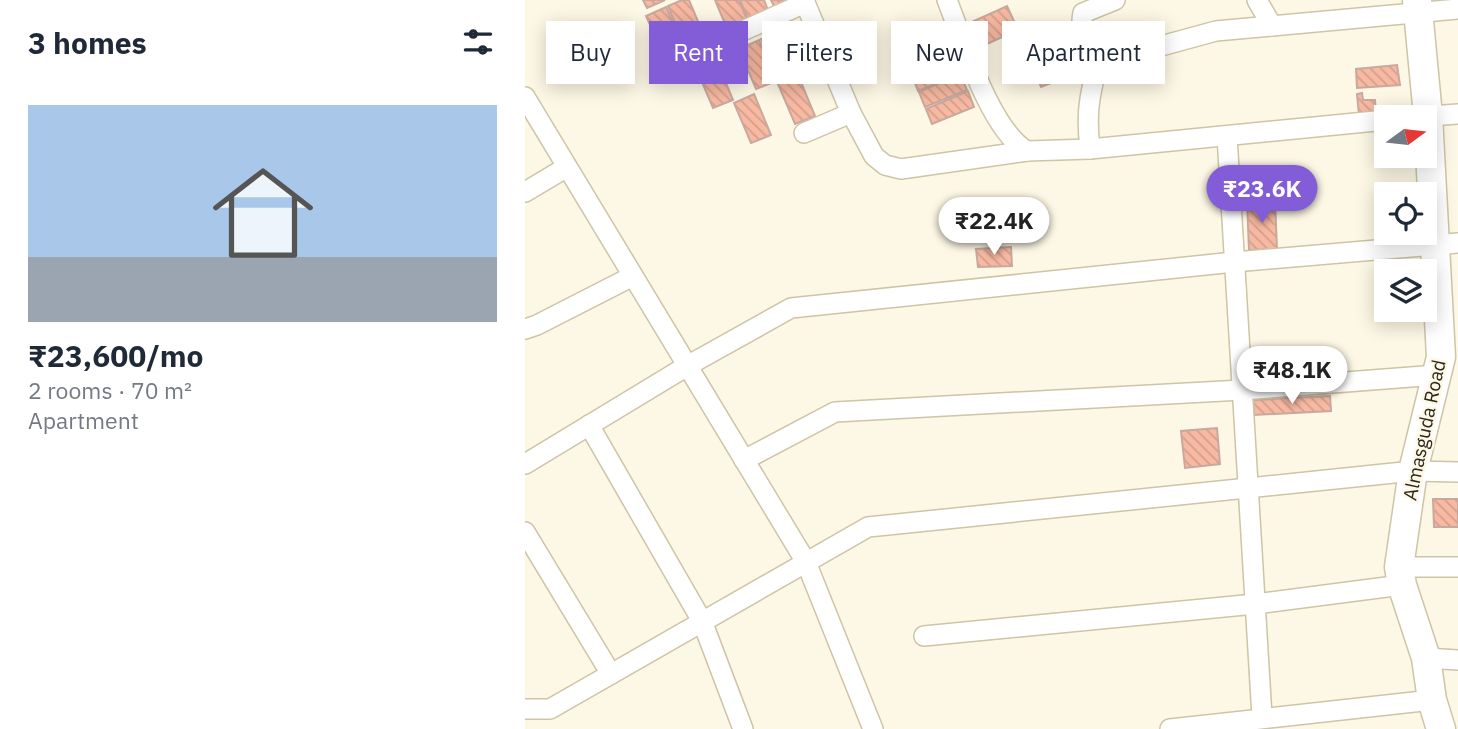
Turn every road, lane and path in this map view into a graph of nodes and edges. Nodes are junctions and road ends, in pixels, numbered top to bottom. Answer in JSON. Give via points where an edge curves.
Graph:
{"nodes":[{"id":1,"x":947,"y":0,"type":"edge"},
{"id":2,"x":1115,"y":0,"type":"edge"},
{"id":3,"x":1257,"y":0,"type":"edge"},
{"id":4,"x":805,"y":1,"type":"edge"},
{"id":5,"x":1080,"y":6,"type":"edge"},
{"id":6,"x":1418,"y":6,"type":"edge"},
{"id":7,"x":1458,"y":9,"type":"edge"},
{"id":8,"x":1272,"y":26,"type":"junction"},
{"id":9,"x":748,"y":27,"type":"edge"},
{"id":10,"x":1165,"y":45,"type":"edge"},
{"id":11,"x":1092,"y":84,"type":"edge"},
{"id":12,"x":525,"y":97,"type":"edge"},
{"id":13,"x":1422,"y":105,"type":"edge"},
{"id":14,"x":851,"y":113,"type":"junction"},
{"id":15,"x":1458,"y":114,"type":"edge"},
{"id":16,"x":1437,"y":116,"type":"edge"},
{"id":17,"x":1374,"y":121,"type":"edge"},
{"id":18,"x":804,"y":133,"type":"dead end"},
{"id":19,"x":1227,"y":136,"type":"junction"},
{"id":20,"x":1090,"y":149,"type":"junction"},
{"id":21,"x":1027,"y":151,"type":"junction"},
{"id":22,"x":567,"y":167,"type":"junction"},
{"id":23,"x":1432,"y":168,"type":"edge"},
{"id":24,"x":525,"y":192,"type":"edge"},
{"id":25,"x":1447,"y":243,"type":"edge"},
{"id":26,"x":1234,"y":262,"type":"junction"},
{"id":27,"x":633,"y":275,"type":"junction"},
{"id":28,"x":525,"y":329,"type":"edge"},
{"id":29,"x":1445,"y":363,"type":"edge"},
{"id":30,"x":687,"y":366,"type":"junction"},
{"id":31,"x":1242,"y":390,"type":"junction"},
{"id":32,"x":589,"y":425,"type":"junction"},
{"id":33,"x":744,"y":460,"type":"junction"},
{"id":34,"x":525,"y":464,"type":"edge"},
{"id":35,"x":1413,"y":471,"type":"junction"},
{"id":36,"x":1458,"y":472,"type":"edge"},
{"id":37,"x":1248,"y":488,"type":"junction"},
{"id":38,"x":525,"y":532,"type":"edge"},
{"id":39,"x":806,"y":562,"type":"junction"},
{"id":40,"x":1458,"y":567,"type":"edge"},
{"id":41,"x":1400,"y":576,"type":"junction"},
{"id":42,"x":1255,"y":604,"type":"junction"},
{"id":43,"x":702,"y":621,"type":"junction"},
{"id":44,"x":924,"y":636,"type":"dead end"},
{"id":45,"x":1426,"y":658,"type":"junction"},
{"id":46,"x":1458,"y":660,"type":"edge"},
{"id":47,"x":611,"y":674,"type":"junction"},
{"id":48,"x":1432,"y":701,"type":"junction"},
{"id":49,"x":525,"y":709,"type":"edge"},
{"id":50,"x":1262,"y":717,"type":"junction"},
{"id":51,"x":743,"y":729,"type":"edge"},
{"id":52,"x":873,"y":729,"type":"edge"},
{"id":53,"x":1170,"y":729,"type":"edge"},
{"id":54,"x":1441,"y":729,"type":"edge"}],
"edges":[{"from":1,"to":21,"type":"street","via":[[995,117],[1014,144]]},
{"from":2,"to":5,"type":"street"},
{"from":3,"to":8,"type":"street"},
{"from":4,"to":9,"type":"street"},
{"from":4,"to":14,"type":"street"},
{"from":6,"to":7,"type":"street"},
{"from":6,"to":8,"type":"street"},
{"from":6,"to":13,"type":"street","name":"Almasguda Road"},
{"from":8,"to":10,"type":"street","via":[[1216,31]]},
{"from":11,"to":20,"type":"street"},
{"from":12,"to":22,"type":"street"},
{"from":14,"to":18,"type":"street"},
{"from":14,"to":21,"type":"street","via":[[874,156],[901,169]]},
{"from":15,"to":16,"type":"street"},
{"from":17,"to":19,"type":"street"},
{"from":19,"to":20,"type":"street"},
{"from":19,"to":26,"type":"street"},
{"from":20,"to":21,"type":"street"},
{"from":22,"to":24,"type":"street"},
{"from":22,"to":27,"type":"street"},
{"from":23,"to":25,"type":"street","name":"Almasguda Road"},
{"from":25,"to":26,"type":"street"},
{"from":25,"to":29,"type":"street","name":"Almasguda Road"},
{"from":26,"to":30,"type":"street","via":[[791,308]]},
{"from":26,"to":31,"type":"street"},
{"from":27,"to":28,"type":"street"},
{"from":27,"to":30,"type":"street"},
{"from":29,"to":31,"type":"street"},
{"from":29,"to":35,"type":"street","name":"Almasguda Road"},
{"from":30,"to":32,"type":"street"},
{"from":30,"to":33,"type":"street"},
{"from":31,"to":33,"type":"street","via":[[835,412]]},
{"from":31,"to":37,"type":"street"},
{"from":32,"to":34,"type":"street"},
{"from":32,"to":43,"type":"street"},
{"from":33,"to":39,"type":"street"},
{"from":35,"to":36,"type":"street"},
{"from":35,"to":37,"type":"street"},
{"from":35,"to":41,"type":"street","name":"Almasguda Road"},
{"from":37,"to":39,"type":"street","via":[[868,527]]},
{"from":37,"to":42,"type":"street"},
{"from":38,"to":47,"type":"street"},
{"from":39,"to":43,"type":"street"},
{"from":39,"to":52,"type":"street"},
{"from":40,"to":41,"type":"street"},
{"from":41,"to":42,"type":"street"},
{"from":41,"to":45,"type":"street","name":"Almasguda Road"},
{"from":42,"to":44,"type":"street"},
{"from":42,"to":50,"type":"street"},
{"from":43,"to":47,"type":"street"},
{"from":43,"to":51,"type":"street"},
{"from":45,"to":46,"type":"street"},
{"from":45,"to":48,"type":"street","name":"Almasguda Road"},
{"from":47,"to":49,"type":"street","via":[[550,709]]},
{"from":48,"to":50,"type":"street"},
{"from":48,"to":54,"type":"street","name":"Almasguda Road"},
{"from":50,"to":53,"type":"street"}]}
